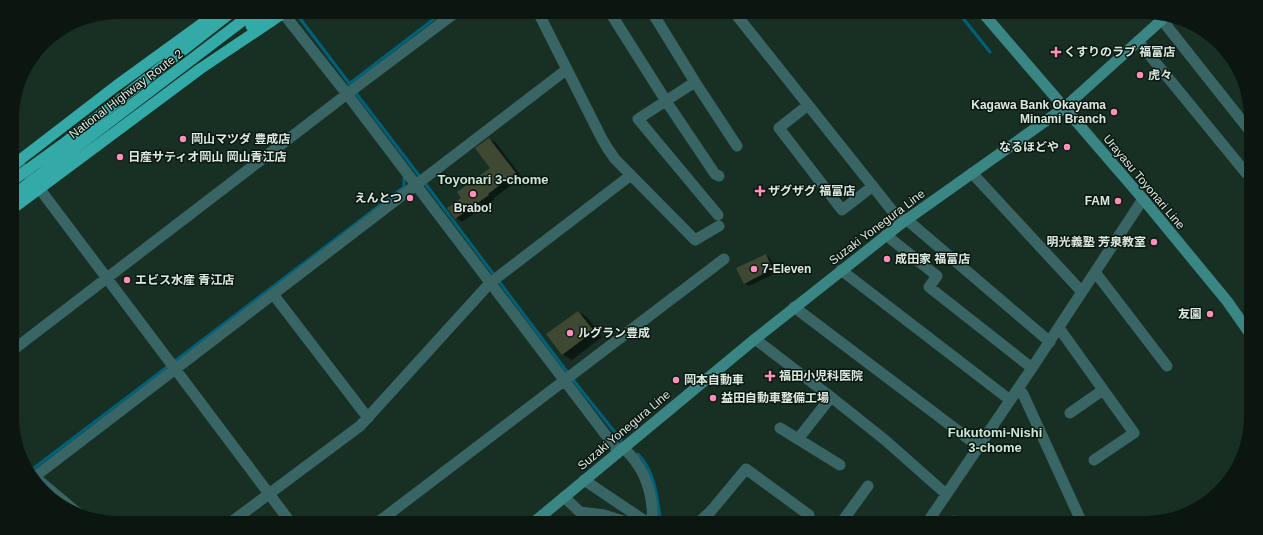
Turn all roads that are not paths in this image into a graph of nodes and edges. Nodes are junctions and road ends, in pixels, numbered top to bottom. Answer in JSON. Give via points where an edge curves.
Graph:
{"nodes":[{"id":1,"x":198,"y":19,"type":"edge"},
{"id":2,"x":208,"y":19,"type":"edge"},
{"id":3,"x":223,"y":19,"type":"edge"},
{"id":4,"x":245,"y":19,"type":"edge"},
{"id":5,"x":261,"y":19,"type":"edge"},
{"id":6,"x":275,"y":19,"type":"edge"},
{"id":7,"x":289,"y":19,"type":"edge"},
{"id":8,"x":447,"y":19,"type":"edge"},
{"id":9,"x":541,"y":19,"type":"edge"},
{"id":10,"x":614,"y":19,"type":"edge"},
{"id":11,"x":656,"y":19,"type":"edge"},
{"id":12,"x":743,"y":19,"type":"edge"},
{"id":13,"x":988,"y":19,"type":"edge"},
{"id":14,"x":1161,"y":21,"type":"edge"},
{"id":15,"x":1167,"y":21,"type":"edge"},
{"id":16,"x":1138,"y":41,"type":"junction"},
{"id":17,"x":200,"y":69,"type":"junction"},
{"id":18,"x":566,"y":70,"type":"junction"},
{"id":19,"x":695,"y":82,"type":"junction"},
{"id":20,"x":116,"y":86,"type":"junction"},
{"id":21,"x":351,"y":91,"type":"junction"},
{"id":22,"x":666,"y":101,"type":"junction"},
{"id":23,"x":808,"y":105,"type":"junction"},
{"id":24,"x":1064,"y":108,"type":"junction"},
{"id":25,"x":1244,"y":123,"type":"edge"},
{"id":26,"x":737,"y":146,"type":"dead end"},
{"id":27,"x":19,"y":158,"type":"edge"},
{"id":28,"x":19,"y":167,"type":"edge"},
{"id":29,"x":1244,"y":171,"type":"edge"},
{"id":30,"x":972,"y":173,"type":"junction"},
{"id":31,"x":631,"y":175,"type":"junction"},
{"id":32,"x":19,"y":176,"type":"edge"},
{"id":33,"x":719,"y":176,"type":"dead end"},
{"id":34,"x":415,"y":179,"type":"junction"},
{"id":35,"x":873,"y":186,"type":"junction"},
{"id":36,"x":39,"y":188,"type":"junction"},
{"id":37,"x":19,"y":191,"type":"edge"},
{"id":38,"x":1143,"y":199,"type":"junction"},
{"id":39,"x":19,"y":204,"type":"edge"},
{"id":40,"x":904,"y":221,"type":"junction"},
{"id":41,"x":886,"y":235,"type":"junction"},
{"id":42,"x":724,"y":258,"type":"dead end"},
{"id":43,"x":841,"y":270,"type":"junction"},
{"id":44,"x":1095,"y":272,"type":"junction"},
{"id":45,"x":106,"y":278,"type":"junction"},
{"id":46,"x":494,"y":280,"type":"junction"},
{"id":47,"x":1082,"y":292,"type":"junction"},
{"id":48,"x":273,"y":294,"type":"junction"},
{"id":49,"x":794,"y":307,"type":"junction"},
{"id":50,"x":1244,"y":325,"type":"edge"},
{"id":51,"x":1059,"y":328,"type":"junction"},
{"id":52,"x":755,"y":339,"type":"junction"},
{"id":53,"x":1050,"y":342,"type":"junction"},
{"id":54,"x":19,"y":345,"type":"edge"},
{"id":55,"x":172,"y":365,"type":"junction"},
{"id":56,"x":1167,"y":366,"type":"dead end"},
{"id":57,"x":1032,"y":368,"type":"junction"},
{"id":58,"x":569,"y":377,"type":"junction"},
{"id":59,"x":1018,"y":389,"type":"junction"},
{"id":60,"x":1103,"y":390,"type":"junction"},
{"id":61,"x":831,"y":397,"type":"junction"},
{"id":62,"x":1010,"y":400,"type":"junction"},
{"id":63,"x":1070,"y":413,"type":"dead end"},
{"id":64,"x":368,"y":418,"type":"junction"},
{"id":65,"x":780,"y":428,"type":"dead end"},
{"id":66,"x":798,"y":438,"type":"junction"},
{"id":67,"x":978,"y":446,"type":"junction"},
{"id":68,"x":620,"y":449,"type":"junction"},
{"id":69,"x":1094,"y":460,"type":"dead end"},
{"id":70,"x":840,"y":465,"type":"dead end"},
{"id":71,"x":37,"y":473,"type":"edge"},
{"id":72,"x":584,"y":480,"type":"junction"},
{"id":73,"x":868,"y":486,"type":"dead end"},
{"id":74,"x":269,"y":494,"type":"junction"},
{"id":75,"x":946,"y":494,"type":"junction"},
{"id":76,"x":564,"y":497,"type":"junction"},
{"id":77,"x":809,"y":515,"type":"dead end"},
{"id":78,"x":239,"y":516,"type":"edge"},
{"id":79,"x":286,"y":516,"type":"edge"},
{"id":80,"x":386,"y":516,"type":"edge"},
{"id":81,"x":541,"y":516,"type":"edge"},
{"id":82,"x":607,"y":516,"type":"edge"},
{"id":83,"x":637,"y":516,"type":"edge"},
{"id":84,"x":651,"y":516,"type":"edge"},
{"id":85,"x":706,"y":516,"type":"edge"},
{"id":86,"x":846,"y":516,"type":"edge"},
{"id":87,"x":932,"y":516,"type":"edge"},
{"id":88,"x":1079,"y":516,"type":"edge"}],
"edges":[{"from":1,"to":20,"type":"highway"},
{"from":2,"to":20,"type":"highway"},
{"from":3,"to":32,"type":"highway","name":"National Highway Route 2"},
{"from":4,"to":37,"type":"highway","name":"National Highway Route 2"},
{"from":5,"to":17,"type":"highway"},
{"from":6,"to":17,"type":"highway"},
{"from":7,"to":21,"type":"street"},
{"from":8,"to":21,"type":"street"},
{"from":9,"to":18,"type":"street"},
{"from":10,"to":22,"type":"street"},
{"from":11,"to":19,"type":"street"},
{"from":12,"to":23,"type":"street"},
{"from":13,"to":24,"type":"main road","name":"Urayasu Toyonari Line"},
{"from":14,"to":16,"type":"main road","name":"Suzaki Yonegura Line"},
{"from":15,"to":25,"type":"street"},
{"from":16,"to":24,"type":"main road","name":"Suzaki Yonegura Line"},
{"from":16,"to":29,"type":"street"},
{"from":17,"to":36,"type":"highway"},
{"from":18,"to":31,"type":"street","via":[[608,149]]},
{"from":18,"to":34,"type":"street"},
{"from":19,"to":22,"type":"street"},
{"from":19,"to":26,"type":"street"},
{"from":20,"to":27,"type":"highway"},
{"from":21,"to":34,"type":"street"},
{"from":21,"to":45,"type":"street"},
{"from":22,"to":31,"type":"street","via":[[638,118],[719,220],[695,240]]},
{"from":22,"to":33,"type":"street","via":[[715,174]]},
{"from":23,"to":35,"type":"street"},
{"from":23,"to":35,"type":"street","via":[[779,128],[842,210]]},
{"from":24,"to":30,"type":"main road","name":"Suzaki Yonegura Line"},
{"from":24,"to":38,"type":"main road","name":"Urayasu Toyonari Line"},
{"from":28,"to":36,"type":"street"},
{"from":30,"to":40,"type":"main road","name":"Suzaki Yonegura Line"},
{"from":30,"to":47,"type":"street"},
{"from":31,"to":46,"type":"street"},
{"from":34,"to":46,"type":"street"},
{"from":34,"to":48,"type":"street"},
{"from":35,"to":40,"type":"street"},
{"from":36,"to":39,"type":"highway"},
{"from":36,"to":45,"type":"street"},
{"from":38,"to":44,"type":"street"},
{"from":38,"to":50,"type":"main road","name":"Urayasu Toyonari Line"},
{"from":40,"to":41,"type":"main road","name":"Suzaki Yonegura Line"},
{"from":40,"to":53,"type":"street"},
{"from":41,"to":43,"type":"main road","name":"Suzaki Yonegura Line"},
{"from":41,"to":57,"type":"street","via":[[937,276],[929,287]]},
{"from":42,"to":58,"type":"street"},
{"from":43,"to":49,"type":"main road","name":"Suzaki Yonegura Line"},
{"from":43,"to":62,"type":"street"},
{"from":44,"to":47,"type":"street"},
{"from":44,"to":56,"type":"street"},
{"from":45,"to":54,"type":"street"},
{"from":45,"to":55,"type":"street"},
{"from":46,"to":58,"type":"street"},
{"from":46,"to":64,"type":"street"},
{"from":47,"to":51,"type":"street"},
{"from":48,"to":55,"type":"street"},
{"from":48,"to":64,"type":"street"},
{"from":49,"to":52,"type":"main road","name":"Suzaki Yonegura Line"},
{"from":49,"to":67,"type":"street"},
{"from":51,"to":53,"type":"street"},
{"from":51,"to":60,"type":"street"},
{"from":52,"to":61,"type":"street"},
{"from":52,"to":68,"type":"main road","name":"Suzaki Yonegura Line"},
{"from":53,"to":57,"type":"street"},
{"from":55,"to":71,"type":"street"},
{"from":55,"to":74,"type":"street"},
{"from":57,"to":59,"type":"street"},
{"from":58,"to":68,"type":"street"},
{"from":58,"to":80,"type":"street"},
{"from":59,"to":62,"type":"street"},
{"from":59,"to":88,"type":"street","via":[[1023,394]]},
{"from":60,"to":63,"type":"street"},
{"from":60,"to":69,"type":"street","via":[[1134,433]]},
{"from":61,"to":66,"type":"street"},
{"from":61,"to":75,"type":"street"},
{"from":62,"to":67,"type":"street"},
{"from":64,"to":74,"type":"street"},
{"from":65,"to":66,"type":"street"},
{"from":66,"to":70,"type":"street"},
{"from":67,"to":75,"type":"street"},
{"from":68,"to":72,"type":"main road","name":"Suzaki Yonegura Line"},
{"from":68,"to":84,"type":"street","via":[[636,462],[644,475],[650,492]]},
{"from":72,"to":76,"type":"main road","name":"Suzaki Yonegura Line"},
{"from":72,"to":83,"type":"street"},
{"from":73,"to":86,"type":"street"},
{"from":74,"to":78,"type":"street"},
{"from":74,"to":79,"type":"street"},
{"from":75,"to":87,"type":"street"},
{"from":76,"to":81,"type":"main road","name":"Suzaki Yonegura Line"},
{"from":76,"to":82,"type":"street","via":[[580,512]]},
{"from":77,"to":85,"type":"street","via":[[746,469]]}]}
